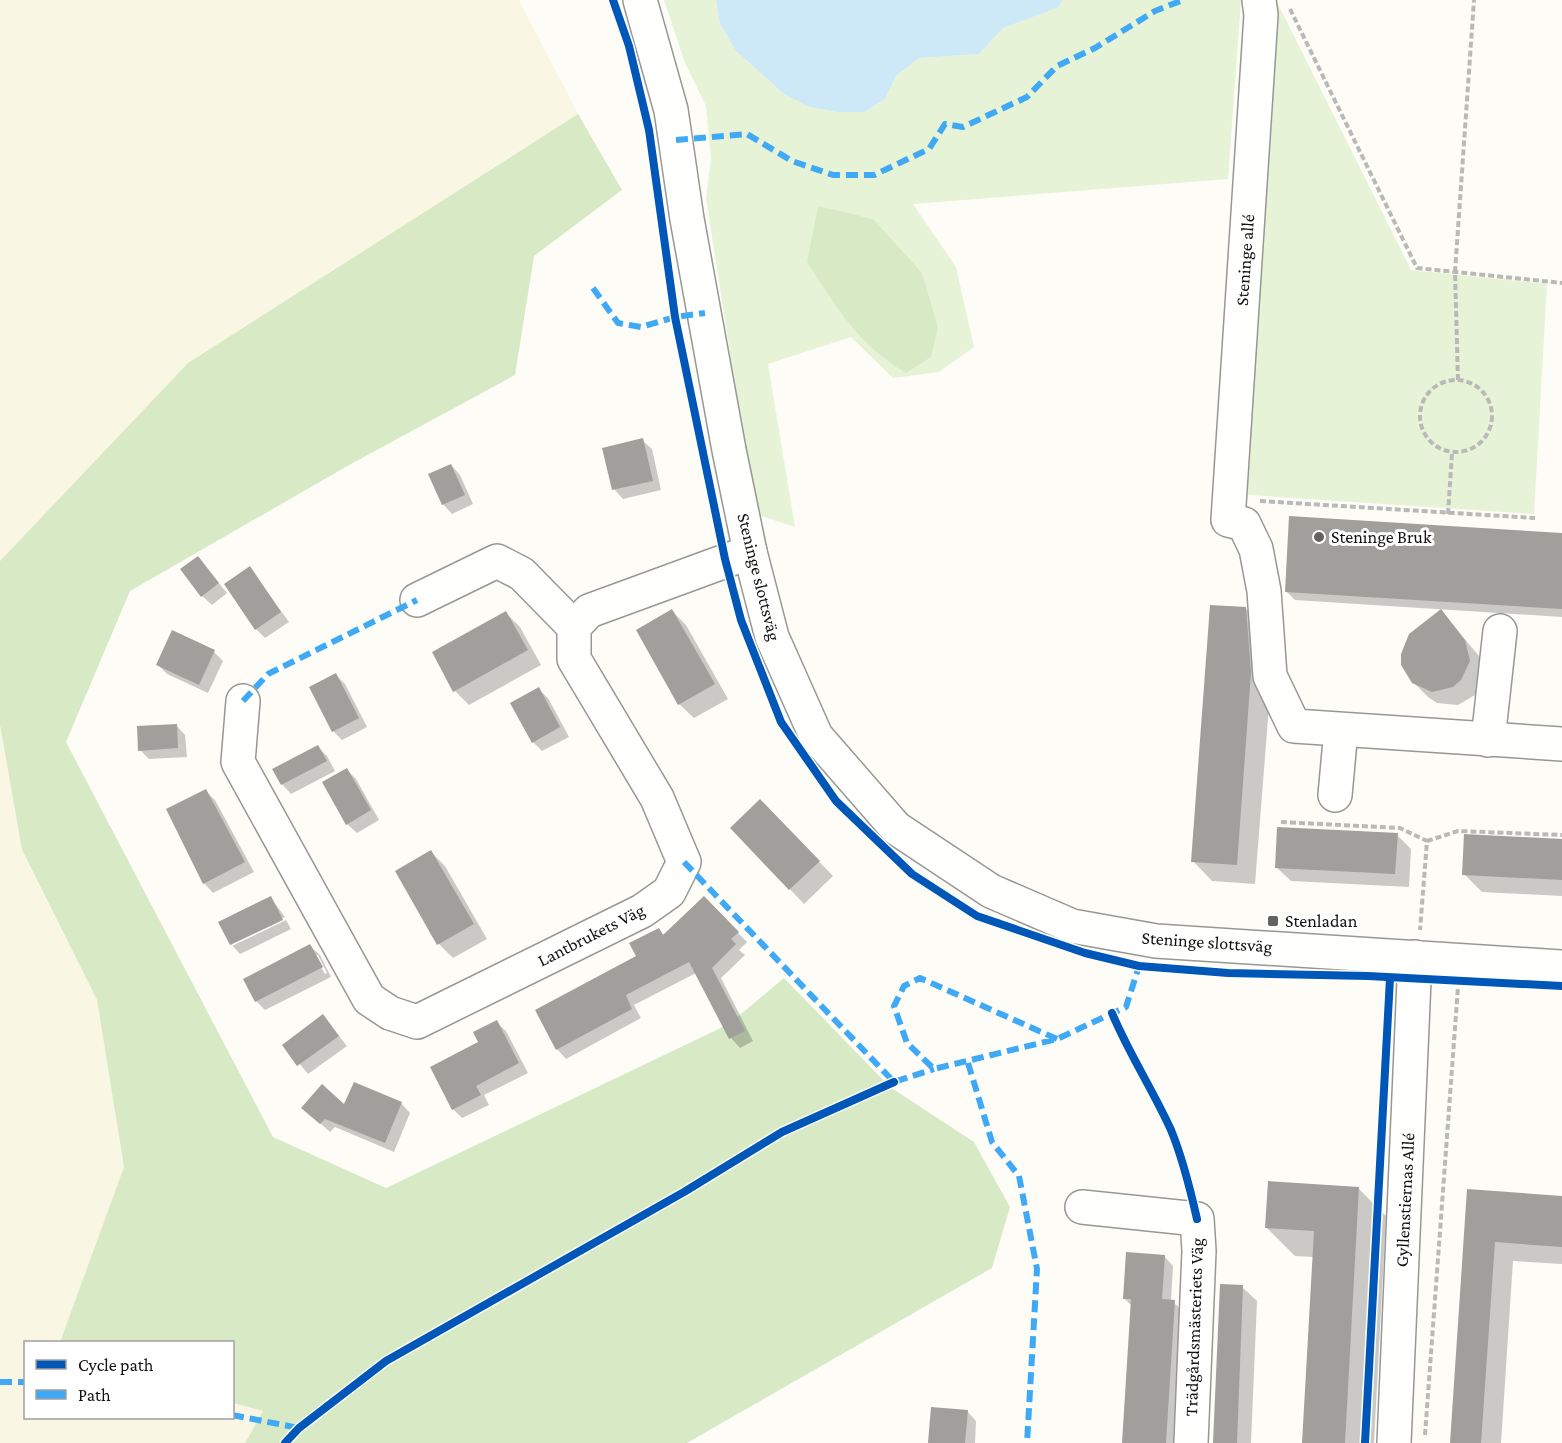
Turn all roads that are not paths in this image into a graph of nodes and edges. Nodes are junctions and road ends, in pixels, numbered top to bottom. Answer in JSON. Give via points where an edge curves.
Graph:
{"nodes":[{"id":1,"x":640,"y":0,"type":"edge"},
{"id":2,"x":1259,"y":0,"type":"edge"},
{"id":3,"x":750,"y":552,"type":"junction"},
{"id":4,"x":417,"y":600,"type":"dead end"},
{"id":5,"x":574,"y":627,"type":"junction"},
{"id":6,"x":1500,"y":631,"type":"dead end"},
{"id":7,"x":243,"y":701,"type":"dead end"},
{"id":8,"x":1341,"y":730,"type":"junction"},
{"id":9,"x":1488,"y":740,"type":"junction"},
{"id":10,"x":1562,"y":744,"type":"edge"},
{"id":11,"x":1335,"y":795,"type":"dead end"},
{"id":12,"x":1417,"y":956,"type":"junction"},
{"id":13,"x":1562,"y":967,"type":"edge"},
{"id":14,"x":1082,"y":1207,"type":"dead end"},
{"id":15,"x":1191,"y":1443,"type":"edge"},
{"id":16,"x":1394,"y":1443,"type":"edge"}],
"edges":[{"from":1,"to":3,"type":"street","name":"Steninge slottsväg","via":[[671,110],[687,219]]},
{"from":2,"to":8,"type":"street","name":"Steninge allé","via":[[1229,510],[1244,524],[1256,549],[1264,591],[1270,676],[1294,726]]},
{"from":3,"to":5,"type":"street","via":[[589,611]]},
{"from":3,"to":12,"type":"street","name":"Steninge slottsväg","via":[[772,636],[816,736],[896,828],[991,891],[1072,926],[1156,941]]},
{"from":4,"to":5,"type":"street","via":[[496,561],[522,574]]},
{"from":5,"to":7,"type":"street","name":"Lantbrukets Väg","via":[[574,658],[657,798],[684,862],[669,892],[642,911],[417,1022],[390,1013],[369,999],[238,762]]},
{"from":6,"to":9,"type":"street"},
{"from":8,"to":9,"type":"street"},
{"from":8,"to":11,"type":"street"},
{"from":9,"to":10,"type":"street"},
{"from":12,"to":13,"type":"street","name":"Steninge slottsväg"},
{"from":12,"to":16,"type":"street","name":"Gyllenstiernas Allé"},
{"from":14,"to":15,"type":"street","name":"Trädgårdsmästeriets Väg","via":[[1197,1219]]}]}
